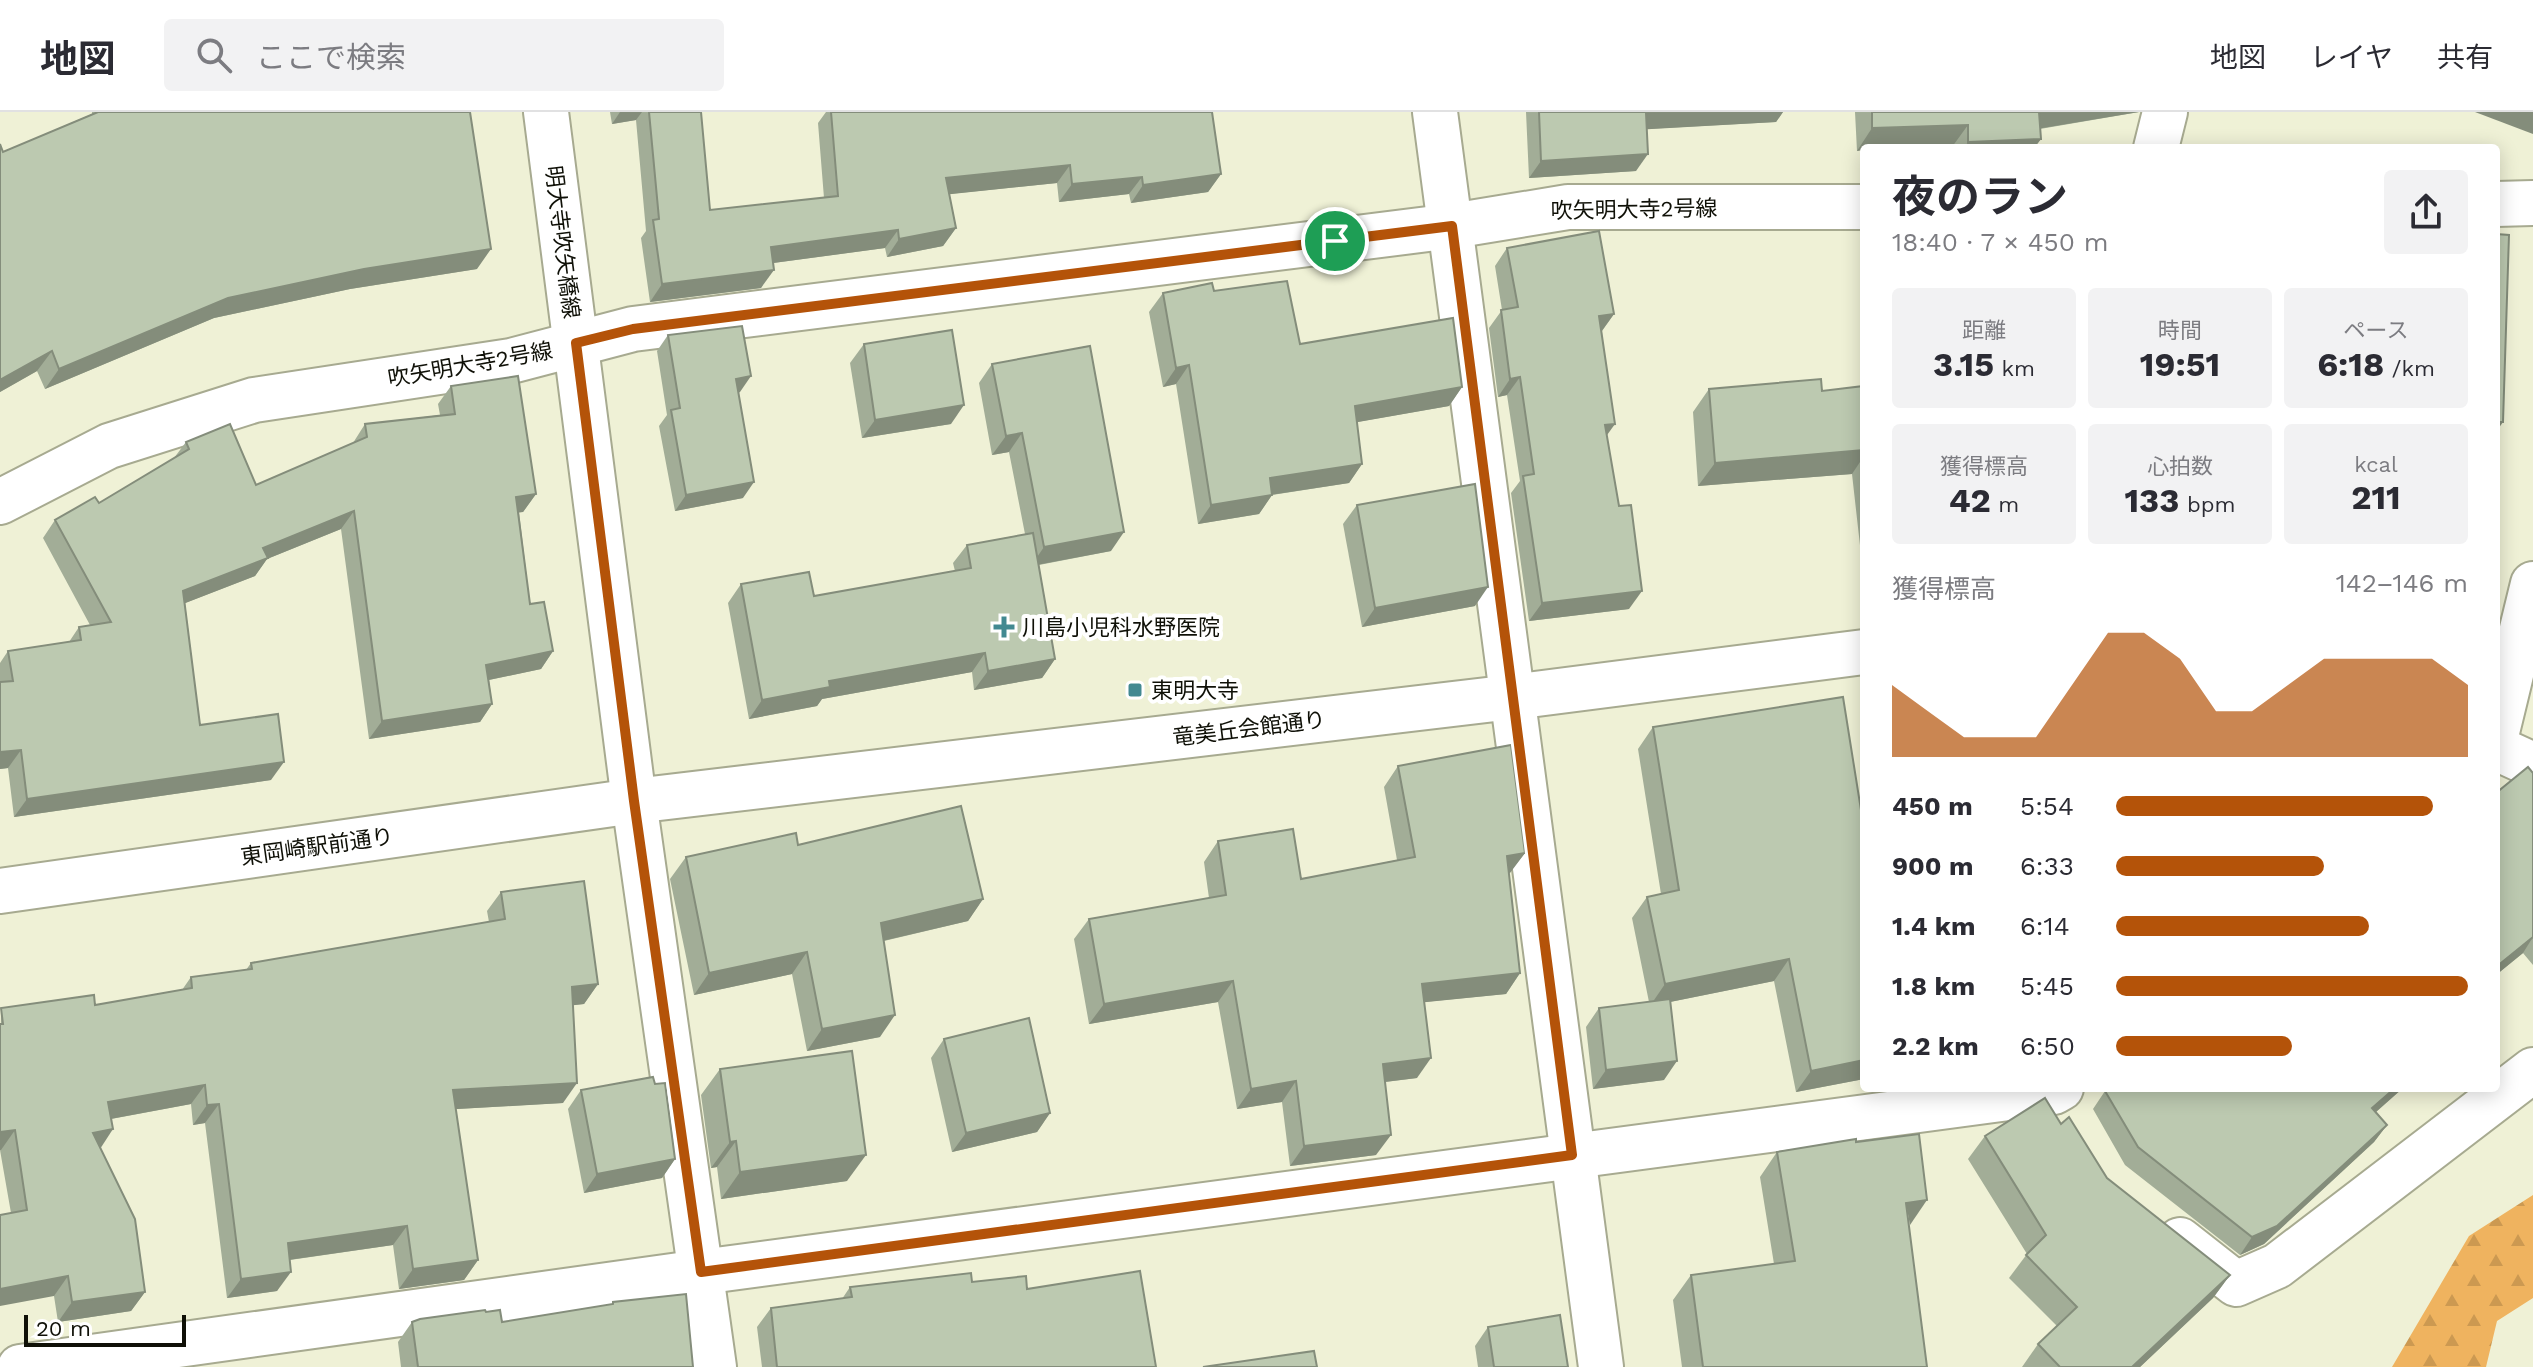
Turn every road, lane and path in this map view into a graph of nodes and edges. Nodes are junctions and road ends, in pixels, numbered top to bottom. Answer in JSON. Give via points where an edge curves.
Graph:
{"nodes":[{"id":1,"x":546,"y":112,"type":"edge"},
{"id":2,"x":1435,"y":112,"type":"edge"},
{"id":3,"x":2165,"y":112,"type":"edge"},
{"id":4,"x":2157,"y":144,"type":"edge"},
{"id":5,"x":2533,"y":203,"type":"edge"},
{"id":6,"x":2500,"y":204,"type":"edge"},
{"id":7,"x":1860,"y":207,"type":"edge"},
{"id":8,"x":1452,"y":226,"type":"junction"},
{"id":9,"x":576,"y":343,"type":"junction"},
{"id":10,"x":0,"y":502,"type":"edge"},
{"id":11,"x":2523,"y":596,"type":"edge"},
{"id":12,"x":1860,"y":653,"type":"edge"},
{"id":13,"x":1512,"y":697,"type":"junction"},
{"id":14,"x":2500,"y":715,"type":"edge"},
{"id":15,"x":2500,"y":750,"type":"edge"},
{"id":16,"x":2533,"y":765,"type":"edge"},
{"id":17,"x":634,"y":801,"type":"junction"},
{"id":18,"x":0,"y":891,"type":"edge"},
{"id":19,"x":2533,"y":1070,"type":"edge"},
{"id":20,"x":2042,"y":1092,"type":"edge"},
{"id":21,"x":2058,"y":1092,"type":"edge"},
{"id":22,"x":2076,"y":1130,"type":"edge"},
{"id":23,"x":1572,"y":1155,"type":"junction"},
{"id":24,"x":2153,"y":1219,"type":"edge"},
{"id":25,"x":701,"y":1272,"type":"junction"},
{"id":26,"x":157,"y":1358,"type":"edge"},
{"id":27,"x":20,"y":1367,"type":"edge"},
{"id":28,"x":714,"y":1367,"type":"edge"},
{"id":29,"x":1601,"y":1367,"type":"edge"}],
"edges":[{"from":1,"to":9,"type":"street","name":"明大寺吹矢橋線"},
{"from":2,"to":8,"type":"street"},
{"from":3,"to":4,"type":"street"},
{"from":5,"to":6,"type":"street"},
{"from":7,"to":8,"type":"street","name":"吹矢明大寺2号線","via":[[1568,207]]},
{"from":8,"to":9,"type":"street","name":"吹矢明大寺2号線","via":[[633,329]]},
{"from":8,"to":13,"type":"street"},
{"from":9,"to":10,"type":"street","name":"吹矢明大寺2号線","via":[[511,361],[254,400],[109,446]]},
{"from":9,"to":17,"type":"street","name":"明大寺吹矢橋線"},
{"from":11,"to":14,"type":"street"},
{"from":12,"to":13,"type":"street","name":"竜美丘会館通り"},
{"from":13,"to":17,"type":"street","name":"竜美丘会館通り"},
{"from":13,"to":23,"type":"street"},
{"from":15,"to":16,"type":"street"},
{"from":17,"to":18,"type":"street","name":"東岡崎駅前通り"},
{"from":17,"to":25,"type":"street","name":"明大寺吹矢橋線"},
{"from":19,"to":24,"type":"street","via":[[2277,1266],[2236,1284]]},
{"from":20,"to":23,"type":"street"},
{"from":21,"to":22,"type":"street"},
{"from":23,"to":25,"type":"street"},
{"from":23,"to":29,"type":"street"},
{"from":25,"to":26,"type":"street"},
{"from":25,"to":28,"type":"street","name":"明大寺吹矢橋線"},
{"from":26,"to":27,"type":"street"}]}
